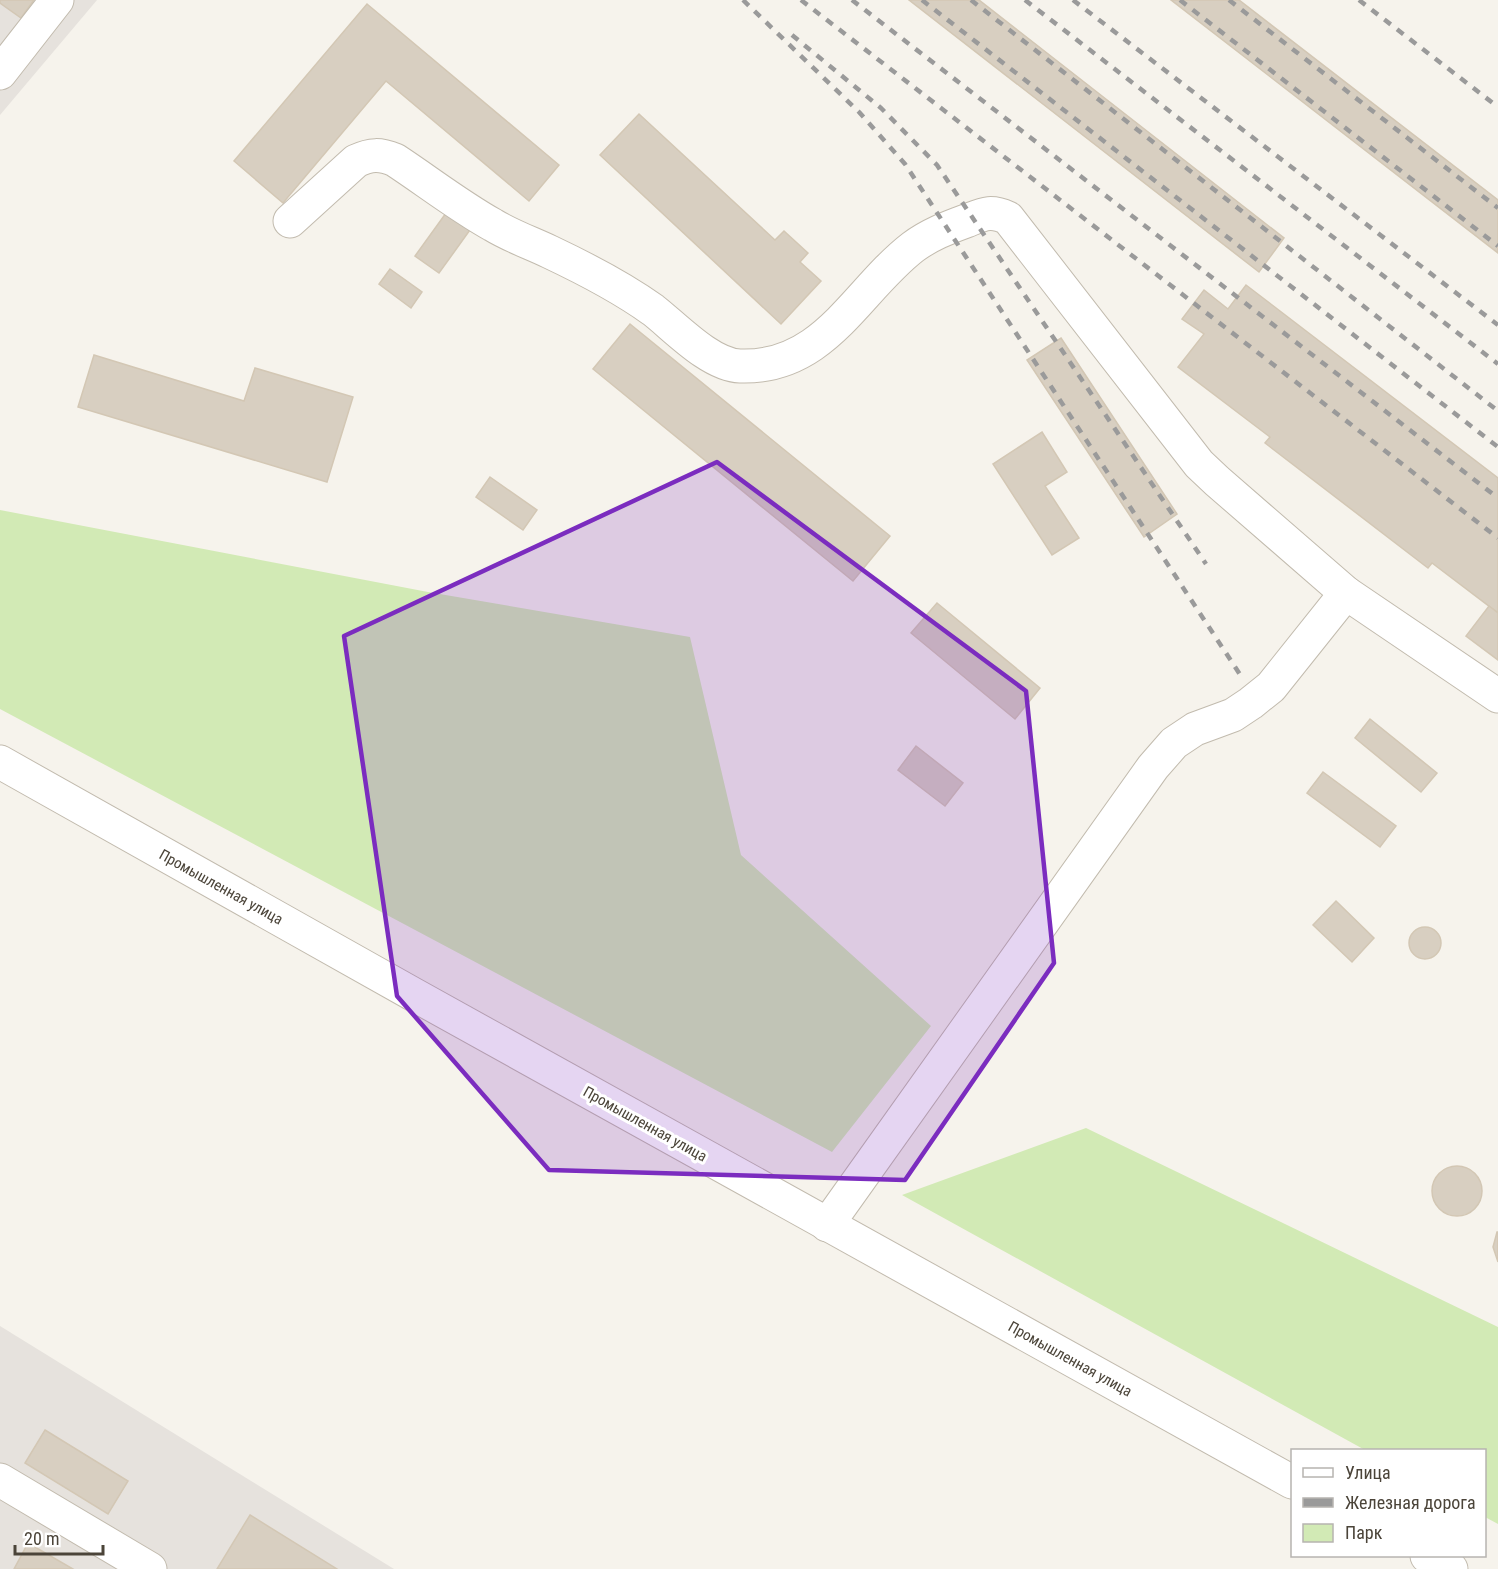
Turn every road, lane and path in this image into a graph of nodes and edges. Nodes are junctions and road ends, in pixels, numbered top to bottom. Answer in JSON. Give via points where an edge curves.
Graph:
{"nodes":[{"id":1,"x":57,"y":0,"type":"edge"},
{"id":2,"x":0,"y":73,"type":"edge"},
{"id":3,"x":290,"y":221,"type":"dead end"},
{"id":4,"x":1346,"y":592,"type":"junction"},
{"id":5,"x":1498,"y":696,"type":"edge"},
{"id":6,"x":0,"y":762,"type":"edge"},
{"id":7,"x":827,"y":1225,"type":"junction"},
{"id":8,"x":0,"y":1480,"type":"edge"},
{"id":9,"x":1291,"y":1481,"type":"edge"},
{"id":10,"x":1428,"y":1557,"type":"edge"},
{"id":11,"x":150,"y":1569,"type":"edge"},
{"id":12,"x":1451,"y":1569,"type":"edge"}],
"edges":[{"from":1,"to":2,"type":"street"},
{"from":3,"to":4,"type":"street","via":[[356,161],[382,154],[493,225],[599,276],[706,352],[738,366],[769,363],[801,351],[835,328],[913,247],[988,212],[1001,215],[1008,218],[1199,464]]},
{"from":4,"to":5,"type":"street"},
{"from":4,"to":7,"type":"street","via":[[1271,687],[1233,715],[1195,729],[1174,743],[1153,767]]},
{"from":6,"to":7,"type":"street","name":"Промышленная улица"},
{"from":7,"to":9,"type":"street","name":"Промышленная улица"},
{"from":8,"to":11,"type":"street"},
{"from":10,"to":12,"type":"street"}]}
